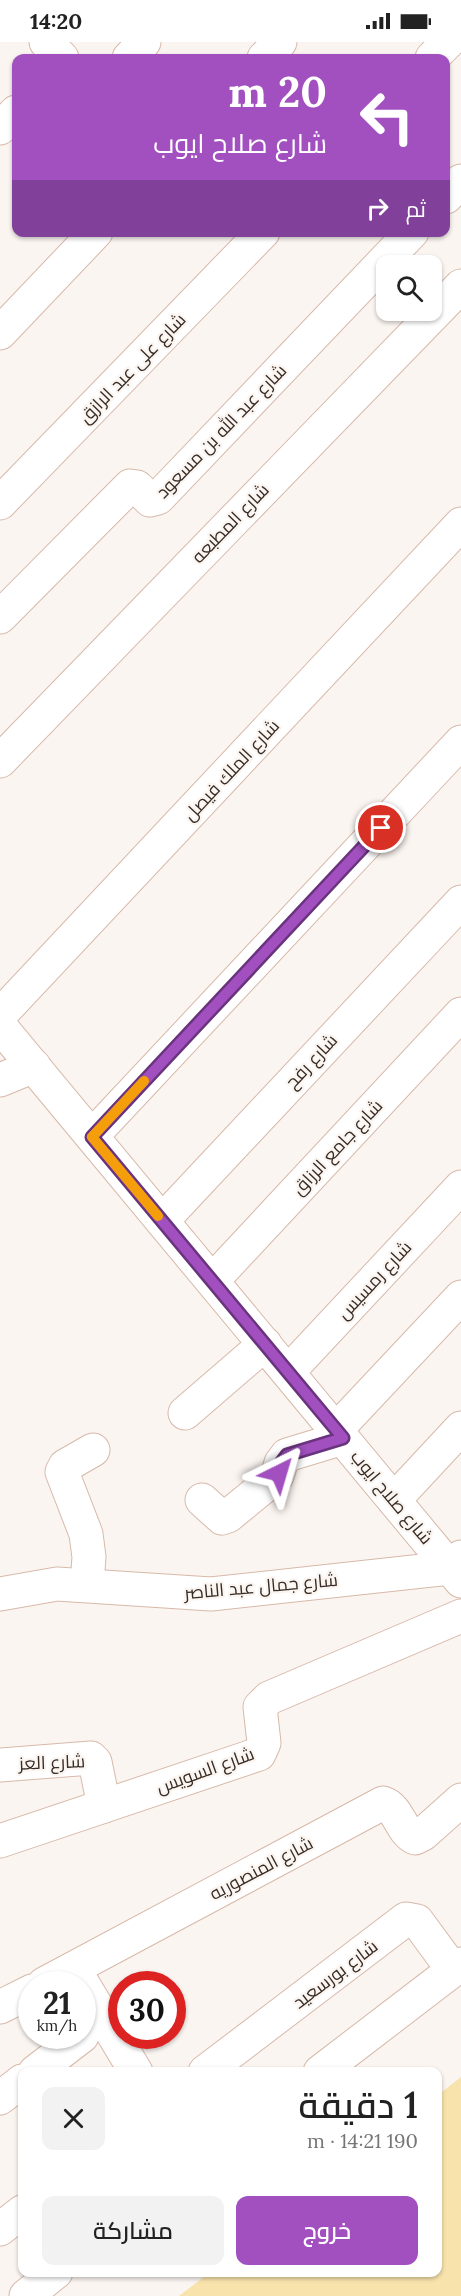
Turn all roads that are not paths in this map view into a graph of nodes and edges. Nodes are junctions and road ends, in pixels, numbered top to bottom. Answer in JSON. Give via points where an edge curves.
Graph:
{"nodes":[{"id":1,"x":46,"y":42,"type":"edge"},
{"id":2,"x":144,"y":42,"type":"edge"},
{"id":3,"x":280,"y":42,"type":"edge"},
{"id":4,"x":448,"y":42,"type":"edge"},
{"id":5,"x":58,"y":54,"type":"edge"},
{"id":6,"x":133,"y":54,"type":"edge"},
{"id":7,"x":268,"y":54,"type":"edge"},
{"id":8,"x":436,"y":54,"type":"edge"},
{"id":9,"x":12,"y":116,"type":"edge"},
{"id":10,"x":0,"y":128,"type":"edge"},
{"id":11,"x":461,"y":181,"type":"edge"},
{"id":12,"x":450,"y":193,"type":"edge"},
{"id":13,"x":91,"y":237,"type":"edge"},
{"id":14,"x":258,"y":237,"type":"edge"},
{"id":15,"x":407,"y":237,"type":"edge"},
{"id":16,"x":461,"y":286,"type":"edge"},
{"id":17,"x":0,"y":333,"type":"edge"},
{"id":18,"x":0,"y":503,"type":"edge"},
{"id":19,"x":461,"y":524,"type":"edge"},
{"id":20,"x":0,"y":617,"type":"edge"},
{"id":21,"x":461,"y":742,"type":"edge"},
{"id":22,"x":0,"y":761,"type":"edge"},
{"id":23,"x":461,"y":902,"type":"edge"},
{"id":24,"x":461,"y":1014,"type":"edge"},
{"id":25,"x":0,"y":1015,"type":"edge"},
{"id":26,"x":0,"y":1026,"type":"edge"},
{"id":27,"x":34,"y":1066,"type":"junction"},
{"id":28,"x":0,"y":1080,"type":"edge"},
{"id":29,"x":92,"y":1137,"type":"junction"},
{"id":30,"x":461,"y":1187,"type":"edge"},
{"id":31,"x":162,"y":1221,"type":"junction"},
{"id":32,"x":213,"y":1280,"type":"junction"},
{"id":33,"x":461,"y":1298,"type":"edge"},
{"id":34,"x":265,"y":1344,"type":"junction"},
{"id":35,"x":288,"y":1372,"type":"junction"},
{"id":36,"x":185,"y":1413,"type":"dead end"},
{"id":37,"x":461,"y":1428,"type":"edge"},
{"id":38,"x":340,"y":1434,"type":"junction"},
{"id":39,"x":93,"y":1450,"type":"dead end"},
{"id":40,"x":202,"y":1500,"type":"dead end"},
{"id":41,"x":394,"y":1500,"type":"junction"},
{"id":42,"x":457,"y":1569,"type":"edge"},
{"id":43,"x":87,"y":1584,"type":"junction"},
{"id":44,"x":0,"y":1594,"type":"edge"},
{"id":45,"x":461,"y":1616,"type":"edge"},
{"id":46,"x":0,"y":1764,"type":"edge"},
{"id":47,"x":461,"y":1800,"type":"edge"},
{"id":48,"x":104,"y":1806,"type":"junction"},
{"id":49,"x":0,"y":1841,"type":"edge"},
{"id":50,"x":457,"y":1967,"type":"edge"},
{"id":51,"x":74,"y":1969,"type":"joint"},
{"id":52,"x":70,"y":1971,"type":"edge"},
{"id":53,"x":18,"y":1999,"type":"edge"},
{"id":54,"x":0,"y":2007,"type":"edge"},
{"id":55,"x":96,"y":2047,"type":"edge"},
{"id":56,"x":61,"y":2049,"type":"edge"},
{"id":57,"x":41,"y":2067,"type":"edge"},
{"id":58,"x":128,"y":2067,"type":"edge"},
{"id":59,"x":212,"y":2067,"type":"edge"},
{"id":60,"x":327,"y":2067,"type":"edge"},
{"id":61,"x":18,"y":2084,"type":"edge"},
{"id":62,"x":0,"y":2098,"type":"edge"},
{"id":63,"x":18,"y":2215,"type":"edge"},
{"id":64,"x":0,"y":2229,"type":"edge"},
{"id":65,"x":50,"y":2277,"type":"edge"},
{"id":66,"x":26,"y":2296,"type":"edge"}],
"edges":[{"from":1,"to":5,"type":"street"},
{"from":2,"to":6,"type":"street"},
{"from":3,"to":7,"type":"street"},
{"from":4,"to":8,"type":"street"},
{"from":9,"to":10,"type":"street"},
{"from":11,"to":12,"type":"street"},
{"from":13,"to":17,"type":"street"},
{"from":14,"to":18,"type":"street","name":"شارع على عبد الرازق"},
{"from":15,"to":20,"type":"street","name":"شارع عبد الله بن مسعود","via":[[158,498],[150,500],[137,487],[130,486]]},
{"from":16,"to":22,"type":"street","name":"شارع المطبعه"},
{"from":19,"to":25,"type":"street","name":"شارع الملك فيصل"},
{"from":21,"to":29,"type":"street"},
{"from":23,"to":31,"type":"street","name":"شارع رفح"},
{"from":24,"to":32,"type":"street","name":"شارع جامع الرزاق"},
{"from":26,"to":27,"type":"street","name":"شارع صلاح ايوب"},
{"from":27,"to":28,"type":"street"},
{"from":27,"to":29,"type":"street","name":"شارع صلاح ايوب"},
{"from":29,"to":31,"type":"street","name":"شارع صلاح ايوب"},
{"from":30,"to":35,"type":"street","name":"شارع رمسيس"},
{"from":31,"to":32,"type":"street","name":"شارع صلاح ايوب"},
{"from":32,"to":34,"type":"street","name":"شارع صلاح ايوب"},
{"from":33,"to":38,"type":"street"},
{"from":34,"to":35,"type":"street","name":"شارع صلاح ايوب"},
{"from":34,"to":36,"type":"street"},
{"from":35,"to":38,"type":"street","name":"شارع صلاح ايوب"},
{"from":37,"to":41,"type":"street"},
{"from":38,"to":40,"type":"street","via":[[287,1455],[277,1476],[228,1516],[216,1515]]},
{"from":38,"to":41,"type":"street","name":"شارع صلاح ايوب"},
{"from":39,"to":43,"type":"street","via":[[65,1466],[62,1472],[86,1533]]},
{"from":41,"to":42,"type":"street","name":"شارع صلاح ايوب"},
{"from":42,"to":43,"type":"street","name":"شارع جمال عبد الناصر","via":[[211,1594]]},
{"from":43,"to":44,"type":"street","name":"شارع جمال عبد الناصر","via":[[57,1584]]},
{"from":45,"to":48,"type":"street","name":"شارع السويس","via":[[269,1698],[260,1707],[264,1743],[259,1754]]},
{"from":46,"to":48,"type":"street","name":"شارع العز","via":[[91,1758]]},
{"from":47,"to":51,"type":"street","name":"شارع المنصوريه","via":[[415,1838],[392,1808],[383,1803]]},
{"from":48,"to":49,"type":"street","name":"شارع السويس"},
{"from":50,"to":59,"type":"street","name":"شارع بورسعيد","via":[[417,1921],[406,1919]]},
{"from":50,"to":60,"type":"street"},
{"from":51,"to":52,"type":"street","name":"شارع المنصوريه"},
{"from":53,"to":54,"type":"street","name":"شارع المنصوريه"},
{"from":55,"to":58,"type":"street"},
{"from":56,"to":57,"type":"street"},
{"from":61,"to":62,"type":"street"},
{"from":63,"to":64,"type":"street"},
{"from":65,"to":66,"type":"street"}]}
